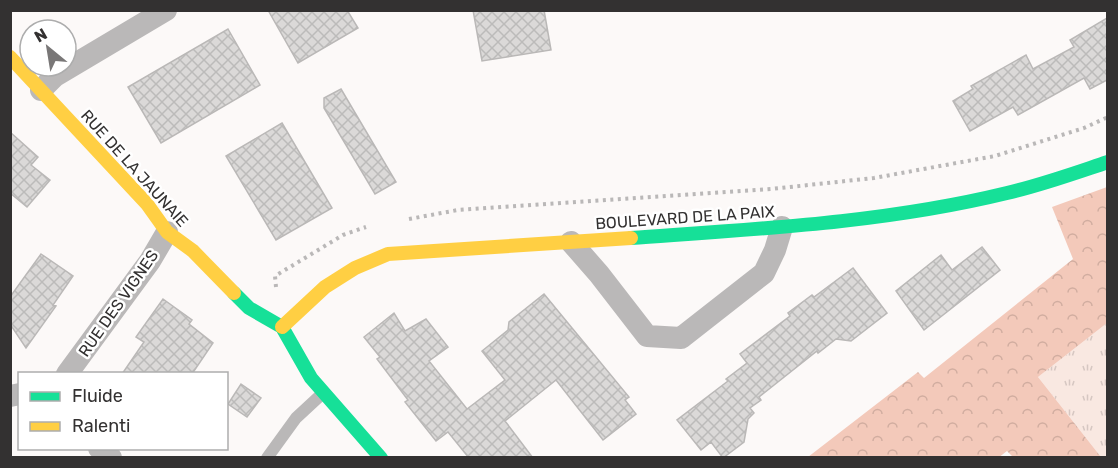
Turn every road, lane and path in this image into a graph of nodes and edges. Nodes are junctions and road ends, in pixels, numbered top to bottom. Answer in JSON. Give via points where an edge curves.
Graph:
{"nodes":[{"id":1,"x":166,"y":10,"type":"edge"},
{"id":2,"x":10,"y":57,"type":"edge"},
{"id":3,"x":41,"y":90,"type":"junction"},
{"id":4,"x":1107,"y":117,"type":"edge"},
{"id":5,"x":1107,"y":162,"type":"edge"},
{"id":6,"x":402,"y":220,"type":"dead end"},
{"id":7,"x":369,"y":225,"type":"dead end"},
{"id":8,"x":782,"y":227,"type":"junction"},
{"id":9,"x":167,"y":232,"type":"junction"},
{"id":10,"x":571,"y":242,"type":"junction"},
{"id":11,"x":282,"y":327,"type":"junction"},
{"id":12,"x":69,"y":372,"type":"edge"},
{"id":13,"x":324,"y":393,"type":"junction"},
{"id":14,"x":267,"y":458,"type":"edge"},
{"id":15,"x":381,"y":458,"type":"edge"}],
"edges":[{"from":1,"to":3,"type":"street","via":[[55,76]]},
{"from":2,"to":3,"type":"street","name":"RUE DE LA JAUNAIE"},
{"from":3,"to":9,"type":"street","name":"RUE DE LA JAUNAIE","via":[[147,204]]},
{"from":4,"to":6,"type":"path","via":[[995,156],[874,178],[771,189],[458,210]]},
{"from":5,"to":8,"type":"street","name":"BOULEVARD DE LA PAIX","via":[[1019,191],[958,204]]},
{"from":7,"to":11,"type":"path","via":[[343,235],[275,276]]},
{"from":8,"to":10,"type":"street","name":"BOULEVARD DE LA PAIX"},
{"from":8,"to":10,"type":"street","via":[[764,273],[681,338],[647,336]]},
{"from":9,"to":11,"type":"street","name":"RUE DE LA JAUNAIE","via":[[193,251],[249,308]]},
{"from":9,"to":12,"type":"street","name":"RUE DES VIGNES"},
{"from":10,"to":11,"type":"street","name":"BOULEVARD DE LA PAIX","via":[[388,254],[325,287]]},
{"from":11,"to":13,"type":"street"},
{"from":13,"to":14,"type":"lane","via":[[296,418]]},
{"from":13,"to":15,"type":"street"}]}
